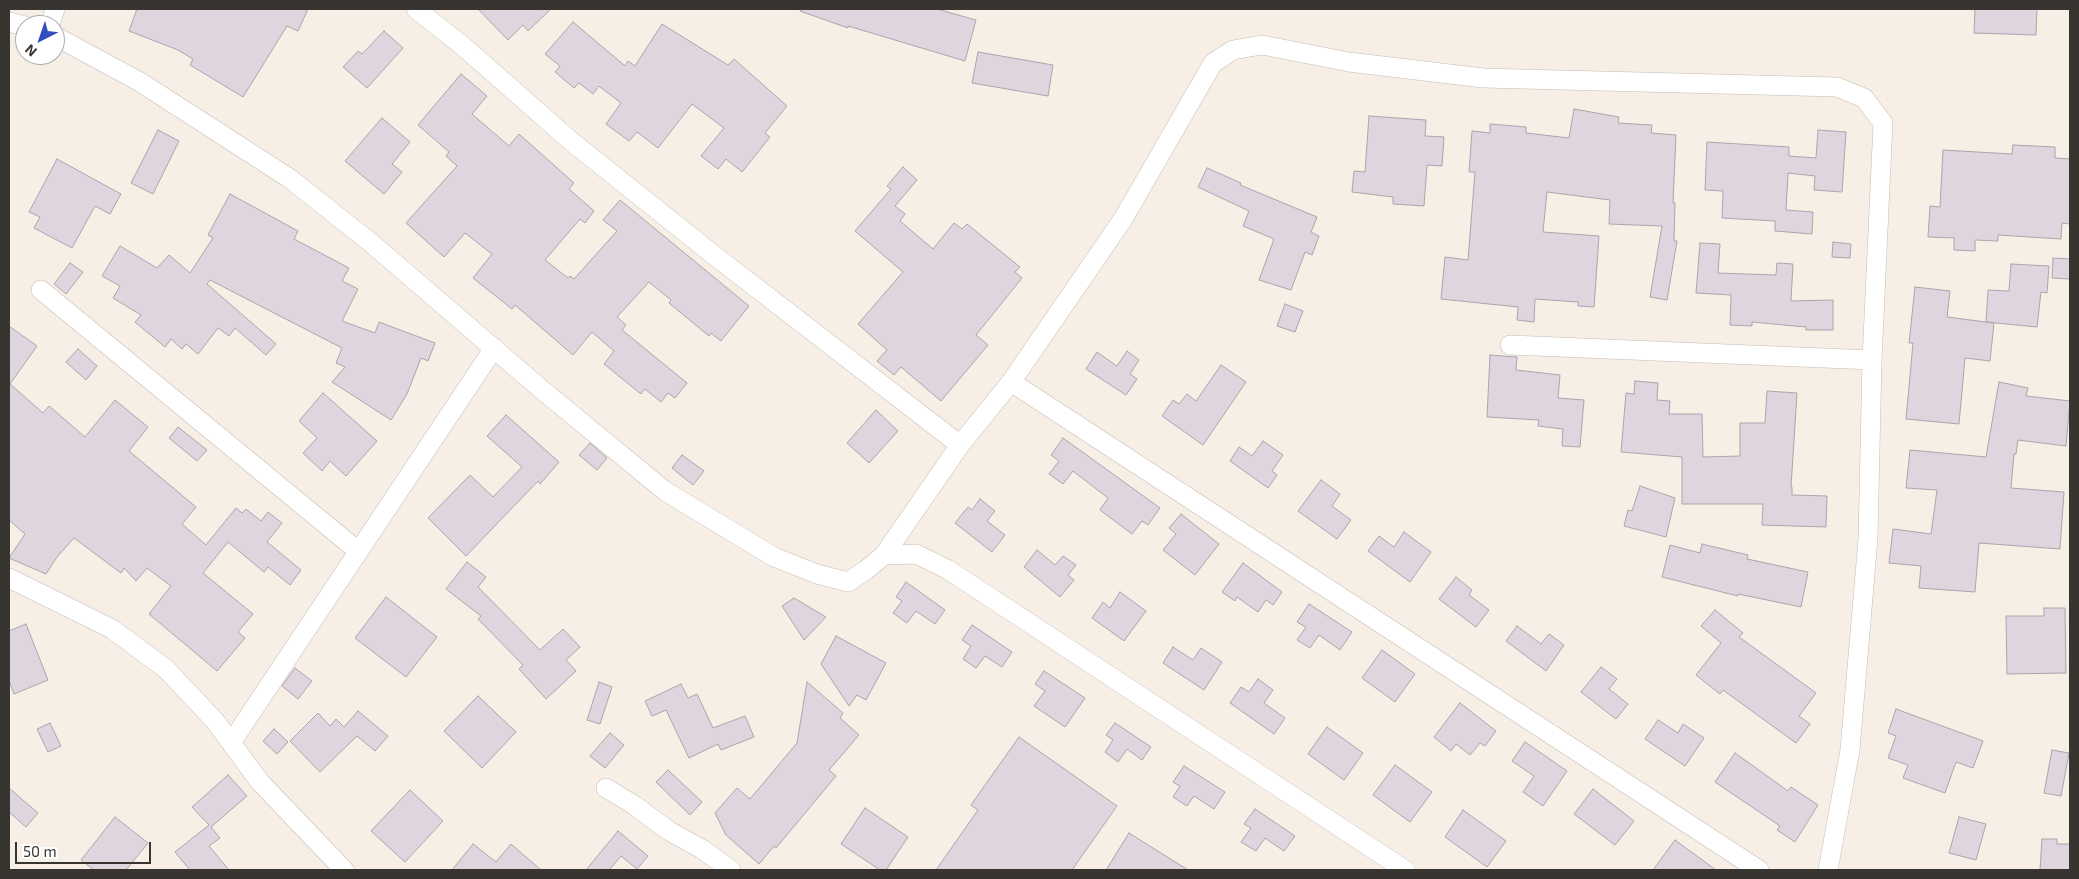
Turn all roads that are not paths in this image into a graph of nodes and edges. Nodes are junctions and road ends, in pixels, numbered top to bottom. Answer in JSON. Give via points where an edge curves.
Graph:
{"nodes":[{"id":1,"x":416,"y":9,"type":"edge"},
{"id":2,"x":65,"y":41,"type":"edge"},
{"id":3,"x":41,"y":290,"type":"dead end"},
{"id":4,"x":1510,"y":345,"type":"dead end"},
{"id":5,"x":494,"y":348,"type":"junction"},
{"id":6,"x":1872,"y":360,"type":"junction"},
{"id":7,"x":1011,"y":382,"type":"junction"},
{"id":8,"x":960,"y":445,"type":"junction"},
{"id":9,"x":358,"y":551,"type":"junction"},
{"id":10,"x":884,"y":555,"type":"junction"},
{"id":11,"x":9,"y":578,"type":"edge"},
{"id":12,"x":231,"y":743,"type":"junction"},
{"id":13,"x":606,"y":788,"type":"dead end"},
{"id":14,"x":344,"y":870,"type":"edge"},
{"id":15,"x":731,"y":870,"type":"edge"},
{"id":16,"x":1406,"y":870,"type":"edge"},
{"id":17,"x":1759,"y":870,"type":"edge"},
{"id":18,"x":1828,"y":870,"type":"edge"}],
"edges":[{"from":1,"to":8,"type":"street","via":[[587,154]]},
{"from":2,"to":5,"type":"street","via":[[140,82],[289,178]]},
{"from":3,"to":9,"type":"street"},
{"from":4,"to":6,"type":"street"},
{"from":5,"to":9,"type":"street"},
{"from":5,"to":10,"type":"street","via":[[665,491],[774,557],[848,582]]},
{"from":6,"to":7,"type":"street","via":[[1883,123],[1864,98],[1837,87],[1483,78],[1349,62],[1262,46],[1233,50],[1213,63],[1123,218]]},
{"from":6,"to":18,"type":"street","via":[[1868,538],[1850,750]]},
{"from":7,"to":8,"type":"street"},
{"from":7,"to":17,"type":"street"},
{"from":8,"to":10,"type":"street"},
{"from":9,"to":12,"type":"street"},
{"from":10,"to":16,"type":"street","via":[[916,554],[947,569]]},
{"from":11,"to":12,"type":"street","via":[[112,629],[166,669]]},
{"from":12,"to":14,"type":"street","via":[[260,782]]},
{"from":13,"to":15,"type":"street"}]}
